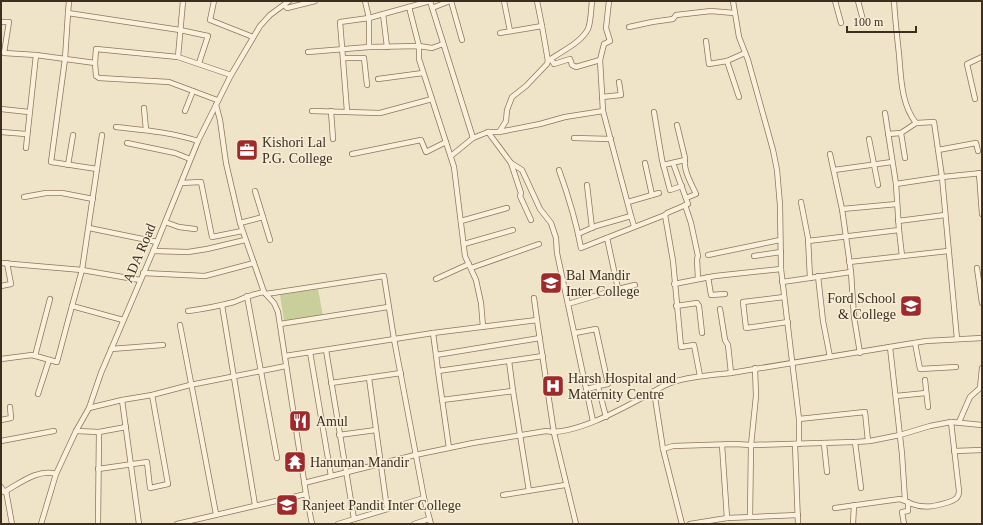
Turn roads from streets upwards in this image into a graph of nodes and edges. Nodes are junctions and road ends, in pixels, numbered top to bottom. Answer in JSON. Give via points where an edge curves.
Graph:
{"nodes":[{"id":1,"x":70,"y":1,"type":"edge"},
{"id":2,"x":184,"y":1,"type":"edge"},
{"id":3,"x":214,"y":1,"type":"edge"},
{"id":4,"x":289,"y":1,"type":"edge"},
{"id":5,"x":314,"y":1,"type":"edge"},
{"id":6,"x":365,"y":1,"type":"edge"},
{"id":7,"x":430,"y":1,"type":"edge"},
{"id":8,"x":450,"y":1,"type":"edge"},
{"id":9,"x":504,"y":1,"type":"edge"},
{"id":10,"x":537,"y":1,"type":"edge"},
{"id":11,"x":592,"y":1,"type":"edge"},
{"id":12,"x":608,"y":1,"type":"edge"},
{"id":13,"x":733,"y":1,"type":"edge"},
{"id":14,"x":835,"y":1,"type":"edge"},
{"id":15,"x":858,"y":1,"type":"edge"},
{"id":16,"x":894,"y":1,"type":"edge"},
{"id":17,"x":284,"y":5,"type":"junction"},
{"id":18,"x":409,"y":7,"type":"junction"},
{"id":19,"x":432,"y":8,"type":"junction"},
{"id":20,"x":68,"y":13,"type":"junction"},
{"id":21,"x":734,"y":13,"type":"junction"},
{"id":22,"x":383,"y":14,"type":"junction"},
{"id":23,"x":368,"y":18,"type":"junction"},
{"id":24,"x":863,"y":20,"type":"dead end"},
{"id":25,"x":1,"y":22,"type":"edge"},
{"id":26,"x":841,"y":23,"type":"dead end"},
{"id":27,"x":542,"y":26,"type":"junction"},
{"id":28,"x":629,"y":27,"type":"dead end"},
{"id":29,"x":180,"y":30,"type":"junction"},
{"id":30,"x":510,"y":31,"type":"junction"},
{"id":31,"x":500,"y":33,"type":"dead end"},
{"id":32,"x":253,"y":37,"type":"junction"},
{"id":33,"x":462,"y":40,"type":"dead end"},
{"id":34,"x":706,"y":41,"type":"dead end"},
{"id":35,"x":443,"y":44,"type":"junction"},
{"id":36,"x":419,"y":46,"type":"junction"},
{"id":37,"x":368,"y":47,"type":"junction"},
{"id":38,"x":387,"y":47,"type":"junction"},
{"id":39,"x":342,"y":48,"type":"junction"},
{"id":40,"x":308,"y":52,"type":"dead end"},
{"id":41,"x":746,"y":53,"type":"junction"},
{"id":42,"x":36,"y":55,"type":"junction"},
{"id":43,"x":178,"y":57,"type":"junction"},
{"id":44,"x":982,"y":57,"type":"edge"},
{"id":45,"x":343,"y":58,"type":"junction"},
{"id":46,"x":65,"y":59,"type":"junction"},
{"id":47,"x":550,"y":60,"type":"junction"},
{"id":48,"x":600,"y":60,"type":"junction"},
{"id":49,"x":727,"y":61,"type":"junction"},
{"id":50,"x":95,"y":63,"type":"junction"},
{"id":51,"x":199,"y":64,"type":"junction"},
{"id":52,"x":423,"y":73,"type":"junction"},
{"id":53,"x":231,"y":75,"type":"junction"},
{"id":54,"x":378,"y":79,"type":"dead end"},
{"id":55,"x":619,"y":82,"type":"dead end"},
{"id":56,"x":367,"y":85,"type":"dead end"},
{"id":57,"x":193,"y":91,"type":"junction"},
{"id":58,"x":602,"y":97,"type":"junction"},
{"id":59,"x":739,"y":98,"type":"dead end"},
{"id":60,"x":432,"y":99,"type":"junction"},
{"id":61,"x":975,"y":99,"type":"dead end"},
{"id":62,"x":218,"y":100,"type":"junction"},
{"id":63,"x":216,"y":106,"type":"junction"},
{"id":64,"x":144,"y":108,"type":"dead end"},
{"id":65,"x":1,"y":109,"type":"edge"},
{"id":66,"x":185,"y":111,"type":"dead end"},
{"id":67,"x":312,"y":111,"type":"dead end"},
{"id":68,"x":331,"y":111,"type":"junction"},
{"id":69,"x":347,"y":111,"type":"junction"},
{"id":70,"x":603,"y":111,"type":"junction"},
{"id":71,"x":29,"y":112,"type":"junction"},
{"id":72,"x":654,"y":112,"type":"dead end"},
{"id":73,"x":885,"y":113,"type":"dead end"},
{"id":74,"x":916,"y":123,"type":"junction"},
{"id":75,"x":677,"y":125,"type":"dead end"},
{"id":76,"x":116,"y":127,"type":"dead end"},
{"id":77,"x":146,"y":130,"type":"junction"},
{"id":78,"x":1,"y":132,"type":"edge"},
{"id":79,"x":488,"y":132,"type":"junction"},
{"id":80,"x":498,"y":132,"type":"junction"},
{"id":81,"x":901,"y":133,"type":"junction"},
{"id":82,"x":26,"y":134,"type":"junction"},
{"id":83,"x":888,"y":134,"type":"junction"},
{"id":84,"x":73,"y":135,"type":"dead end"},
{"id":85,"x":102,"y":136,"type":"dead end"},
{"id":86,"x":472,"y":138,"type":"junction"},
{"id":87,"x":574,"y":138,"type":"dead end"},
{"id":88,"x":333,"y":139,"type":"dead end"},
{"id":89,"x":611,"y":139,"type":"junction"},
{"id":90,"x":869,"y":139,"type":"dead end"},
{"id":91,"x":198,"y":141,"type":"junction"},
{"id":92,"x":446,"y":142,"type":"junction"},
{"id":93,"x":127,"y":143,"type":"dead end"},
{"id":94,"x":26,"y":148,"type":"dead end"},
{"id":95,"x":938,"y":150,"type":"junction"},
{"id":96,"x":978,"y":151,"type":"dead end"},
{"id":97,"x":352,"y":154,"type":"dead end"},
{"id":98,"x":830,"y":154,"type":"dead end"},
{"id":99,"x":451,"y":156,"type":"junction"},
{"id":100,"x":905,"y":158,"type":"dead end"},
{"id":101,"x":190,"y":159,"type":"junction"},
{"id":102,"x":685,"y":160,"type":"junction"},
{"id":103,"x":892,"y":162,"type":"junction"},
{"id":104,"x":511,"y":163,"type":"junction"},
{"id":105,"x":644,"y":163,"type":"dead end"},
{"id":106,"x":673,"y":163,"type":"junction"},
{"id":107,"x":874,"y":164,"type":"junction"},
{"id":108,"x":68,"y":165,"type":"junction"},
{"id":109,"x":663,"y":165,"type":"junction"},
{"id":110,"x":97,"y":169,"type":"junction"},
{"id":111,"x":559,"y":170,"type":"dead end"},
{"id":112,"x":834,"y":170,"type":"junction"},
{"id":113,"x":980,"y":173,"type":"edge"},
{"id":114,"x":942,"y":177,"type":"junction"},
{"id":115,"x":181,"y":183,"type":"junction"},
{"id":116,"x":878,"y":184,"type":"dead end"},
{"id":117,"x":896,"y":184,"type":"junction"},
{"id":118,"x":587,"y":185,"type":"dead end"},
{"id":119,"x":682,"y":186,"type":"junction"},
{"id":120,"x":256,"y":191,"type":"dead end"},
{"id":121,"x":659,"y":193,"type":"dead end"},
{"id":122,"x":652,"y":195,"type":"junction"},
{"id":123,"x":24,"y":198,"type":"dead end"},
{"id":124,"x":686,"y":198,"type":"junction"},
{"id":125,"x":93,"y":199,"type":"junction"},
{"id":126,"x":628,"y":202,"type":"junction"},
{"id":127,"x":801,"y":202,"type":"dead end"},
{"id":128,"x":897,"y":204,"type":"junction"},
{"id":129,"x":684,"y":205,"type":"junction"},
{"id":130,"x":507,"y":208,"type":"dead end"},
{"id":131,"x":842,"y":209,"type":"junction"},
{"id":132,"x":982,"y":214,"type":"edge"},
{"id":133,"x":665,"y":215,"type":"junction"},
{"id":134,"x":945,"y":215,"type":"junction"},
{"id":135,"x":631,"y":216,"type":"junction"},
{"id":136,"x":263,"y":217,"type":"junction"},
{"id":137,"x":531,"y":220,"type":"dead end"},
{"id":138,"x":461,"y":221,"type":"junction"},
{"id":139,"x":898,"y":221,"type":"junction"},
{"id":140,"x":165,"y":222,"type":"junction"},
{"id":141,"x":240,"y":223,"type":"junction"},
{"id":142,"x":634,"y":226,"type":"junction"},
{"id":143,"x":89,"y":228,"type":"junction"},
{"id":144,"x":592,"y":228,"type":"junction"},
{"id":145,"x":195,"y":229,"type":"dead end"},
{"id":146,"x":513,"y":230,"type":"dead end"},
{"id":147,"x":899,"y":230,"type":"junction"},
{"id":148,"x":242,"y":231,"type":"junction"},
{"id":149,"x":578,"y":234,"type":"junction"},
{"id":150,"x":846,"y":236,"type":"junction"},
{"id":151,"x":607,"y":238,"type":"junction"},
{"id":152,"x":245,"y":240,"type":"junction"},
{"id":153,"x":270,"y":240,"type":"dead end"},
{"id":154,"x":780,"y":240,"type":"junction"},
{"id":155,"x":808,"y":240,"type":"junction"},
{"id":156,"x":157,"y":242,"type":"junction"},
{"id":157,"x":464,"y":244,"type":"junction"},
{"id":158,"x":539,"y":244,"type":"dead end"},
{"id":159,"x":153,"y":251,"type":"junction"},
{"id":160,"x":948,"y":251,"type":"junction"},
{"id":161,"x":781,"y":252,"type":"junction"},
{"id":162,"x":708,"y":255,"type":"dead end"},
{"id":163,"x":754,"y":256,"type":"dead end"},
{"id":164,"x":902,"y":256,"type":"junction"},
{"id":165,"x":849,"y":262,"type":"junction"},
{"id":166,"x":1,"y":263,"type":"edge"},
{"id":167,"x":7,"y":263,"type":"junction"},
{"id":168,"x":254,"y":263,"type":"junction"},
{"id":169,"x":470,"y":266,"type":"junction"},
{"id":170,"x":977,"y":268,"type":"dead end"},
{"id":171,"x":781,"y":269,"type":"junction"},
{"id":172,"x":82,"y":270,"type":"junction"},
{"id":173,"x":850,"y":272,"type":"junction"},
{"id":174,"x":143,"y":273,"type":"junction"},
{"id":175,"x":818,"y":276,"type":"junction"},
{"id":176,"x":708,"y":277,"type":"junction"},
{"id":177,"x":810,"y":278,"type":"junction"},
{"id":178,"x":436,"y":279,"type":"dead end"},
{"id":179,"x":698,"y":279,"type":"junction"},
{"id":180,"x":140,"y":280,"type":"junction"},
{"id":181,"x":782,"y":282,"type":"junction"},
{"id":182,"x":674,"y":284,"type":"junction"},
{"id":183,"x":635,"y":285,"type":"dead end"},
{"id":184,"x":1,"y":286,"type":"edge"},
{"id":185,"x":618,"y":289,"type":"junction"},
{"id":186,"x":265,"y":293,"type":"junction"},
{"id":187,"x":726,"y":294,"type":"dead end"},
{"id":188,"x":247,"y":296,"type":"junction"},
{"id":189,"x":784,"y":297,"type":"junction"},
{"id":190,"x":534,"y":298,"type":"dead end"},
{"id":191,"x":50,"y":299,"type":"dead end"},
{"id":192,"x":982,"y":303,"type":"edge"},
{"id":193,"x":568,"y":304,"type":"junction"},
{"id":194,"x":222,"y":305,"type":"junction"},
{"id":195,"x":72,"y":306,"type":"junction"},
{"id":196,"x":676,"y":306,"type":"junction"},
{"id":197,"x":388,"y":307,"type":"junction"},
{"id":198,"x":720,"y":309,"type":"dead end"},
{"id":199,"x":188,"y":312,"type":"dead end"},
{"id":200,"x":123,"y":320,"type":"junction"},
{"id":201,"x":537,"y":320,"type":"junction"},
{"id":202,"x":788,"y":322,"type":"junction"},
{"id":203,"x":280,"y":324,"type":"junction"},
{"id":204,"x":180,"y":325,"type":"dead end"},
{"id":205,"x":483,"y":327,"type":"junction"},
{"id":206,"x":702,"y":332,"type":"dead end"},
{"id":207,"x":433,"y":333,"type":"junction"},
{"id":208,"x":575,"y":333,"type":"junction"},
{"id":209,"x":540,"y":338,"type":"junction"},
{"id":210,"x":982,"y":338,"type":"edge"},
{"id":211,"x":394,"y":339,"type":"junction"},
{"id":212,"x":957,"y":339,"type":"junction"},
{"id":213,"x":915,"y":343,"type":"junction"},
{"id":214,"x":163,"y":345,"type":"dead end"},
{"id":215,"x":890,"y":347,"type":"junction"},
{"id":216,"x":111,"y":349,"type":"junction"},
{"id":217,"x":326,"y":350,"type":"junction"},
{"id":218,"x":310,"y":352,"type":"junction"},
{"id":219,"x":860,"y":352,"type":"junction"},
{"id":220,"x":436,"y":355,"type":"junction"},
{"id":221,"x":35,"y":356,"type":"junction"},
{"id":222,"x":285,"y":356,"type":"junction"},
{"id":223,"x":543,"y":356,"type":"junction"},
{"id":224,"x":830,"y":357,"type":"junction"},
{"id":225,"x":1,"y":359,"type":"edge"},
{"id":226,"x":49,"y":360,"type":"junction"},
{"id":227,"x":510,"y":361,"type":"junction"},
{"id":228,"x":793,"y":363,"type":"junction"},
{"id":229,"x":286,"y":366,"type":"junction"},
{"id":230,"x":956,"y":367,"type":"dead end"},
{"id":231,"x":755,"y":368,"type":"junction"},
{"id":232,"x":982,"y":368,"type":"edge"},
{"id":233,"x":262,"y":371,"type":"junction"},
{"id":234,"x":438,"y":371,"type":"junction"},
{"id":235,"x":400,"y":373,"type":"junction"},
{"id":236,"x":731,"y":373,"type":"junction"},
{"id":237,"x":235,"y":376,"type":"junction"},
{"id":238,"x":700,"y":376,"type":"junction"},
{"id":239,"x":368,"y":378,"type":"junction"},
{"id":240,"x":925,"y":380,"type":"dead end"},
{"id":241,"x":331,"y":383,"type":"junction"},
{"id":242,"x":190,"y":385,"type":"junction"},
{"id":243,"x":598,"y":386,"type":"junction"},
{"id":244,"x":587,"y":389,"type":"junction"},
{"id":245,"x":513,"y":391,"type":"junction"},
{"id":246,"x":654,"y":391,"type":"junction"},
{"id":247,"x":926,"y":393,"type":"junction"},
{"id":248,"x":38,"y":394,"type":"dead end"},
{"id":249,"x":152,"y":395,"type":"junction"},
{"id":250,"x":896,"y":396,"type":"junction"},
{"id":251,"x":122,"y":400,"type":"junction"},
{"id":252,"x":442,"y":400,"type":"junction"},
{"id":253,"x":10,"y":406,"type":"dead end"},
{"id":254,"x":928,"y":407,"type":"dead end"},
{"id":255,"x":89,"y":408,"type":"junction"},
{"id":256,"x":606,"y":417,"type":"junction"},
{"id":257,"x":798,"y":419,"type":"junction"},
{"id":258,"x":1,"y":420,"type":"edge"},
{"id":259,"x":593,"y":421,"type":"junction"},
{"id":260,"x":951,"y":422,"type":"junction"},
{"id":261,"x":959,"y":422,"type":"junction"},
{"id":262,"x":982,"y":425,"type":"edge"},
{"id":263,"x":126,"y":427,"type":"junction"},
{"id":264,"x":376,"y":430,"type":"junction"},
{"id":265,"x":54,"y":431,"type":"dead end"},
{"id":266,"x":76,"y":432,"type":"junction"},
{"id":267,"x":99,"y":432,"type":"junction"},
{"id":268,"x":554,"y":433,"type":"junction"},
{"id":269,"x":520,"y":435,"type":"junction"},
{"id":270,"x":900,"y":435,"type":"junction"},
{"id":271,"x":339,"y":436,"type":"junction"},
{"id":272,"x":1,"y":441,"type":"edge"},
{"id":273,"x":868,"y":441,"type":"junction"},
{"id":274,"x":855,"y":442,"type":"junction"},
{"id":275,"x":797,"y":444,"type":"junction"},
{"id":276,"x":824,"y":444,"type":"junction"},
{"id":277,"x":722,"y":445,"type":"junction"},
{"id":278,"x":751,"y":445,"type":"junction"},
{"id":279,"x":449,"y":448,"type":"junction"},
{"id":280,"x":663,"y":449,"type":"junction"},
{"id":281,"x":982,"y":450,"type":"edge"},
{"id":282,"x":954,"y":451,"type":"junction"},
{"id":283,"x":415,"y":455,"type":"junction"},
{"id":284,"x":277,"y":458,"type":"dead end"},
{"id":285,"x":382,"y":464,"type":"junction"},
{"id":286,"x":130,"y":465,"type":"junction"},
{"id":287,"x":98,"y":469,"type":"junction"},
{"id":288,"x":827,"y":472,"type":"dead end"},
{"id":289,"x":346,"y":473,"type":"junction"},
{"id":290,"x":56,"y":474,"type":"junction"},
{"id":291,"x":331,"y":476,"type":"junction"},
{"id":292,"x":304,"y":483,"type":"junction"},
{"id":293,"x":566,"y":484,"type":"junction"},
{"id":294,"x":1,"y":487,"type":"edge"},
{"id":295,"x":861,"y":488,"type":"dead end"},
{"id":296,"x":530,"y":490,"type":"junction"},
{"id":297,"x":6,"y":491,"type":"junction"},
{"id":298,"x":306,"y":494,"type":"junction"},
{"id":299,"x":503,"y":495,"type":"dead end"},
{"id":300,"x":424,"y":498,"type":"junction"},
{"id":301,"x":906,"y":501,"type":"junction"},
{"id":302,"x":255,"y":505,"type":"junction"},
{"id":303,"x":854,"y":505,"type":"junction"},
{"id":304,"x":835,"y":508,"type":"dead end"},
{"id":305,"x":387,"y":509,"type":"junction"},
{"id":306,"x":216,"y":514,"type":"junction"},
{"id":307,"x":798,"y":515,"type":"junction"},
{"id":308,"x":750,"y":517,"type":"junction"},
{"id":309,"x":198,"y":518,"type":"junction"},
{"id":310,"x":727,"y":518,"type":"junction"},
{"id":311,"x":354,"y":519,"type":"junction"},
{"id":312,"x":430,"y":522,"type":"edge"},
{"id":313,"x":12,"y":524,"type":"edge"},
{"id":314,"x":41,"y":524,"type":"edge"},
{"id":315,"x":98,"y":524,"type":"edge"},
{"id":316,"x":139,"y":524,"type":"edge"},
{"id":317,"x":177,"y":524,"type":"edge"},
{"id":318,"x":199,"y":524,"type":"edge"},
{"id":319,"x":312,"y":524,"type":"edge"},
{"id":320,"x":338,"y":524,"type":"edge"},
{"id":321,"x":414,"y":524,"type":"edge"},
{"id":322,"x":576,"y":524,"type":"edge"},
{"id":323,"x":682,"y":524,"type":"edge"},
{"id":324,"x":690,"y":524,"type":"edge"},
{"id":325,"x":798,"y":524,"type":"edge"},
{"id":326,"x":853,"y":524,"type":"edge"},
{"id":327,"x":904,"y":524,"type":"edge"}],
"edges":[{"from":1,"to":20,"type":"street"},
{"from":2,"to":29,"type":"street"},
{"from":3,"to":32,"type":"street","via":[[210,20]]},
{"from":4,"to":17,"type":"street","name":"ADA Road"},
{"from":5,"to":17,"type":"street","via":[[288,8]]},
{"from":6,"to":23,"type":"street"},
{"from":7,"to":18,"type":"street"},
{"from":7,"to":19,"type":"street"},
{"from":8,"to":19,"type":"street"},
{"from":8,"to":33,"type":"street"},
{"from":9,"to":30,"type":"street"},
{"from":10,"to":27,"type":"street"},
{"from":11,"to":47,"type":"street","via":[[588,28],[583,36]]},
{"from":12,"to":48,"type":"street","via":[[606,28],[610,41],[604,44]]},
{"from":13,"to":21,"type":"street"},
{"from":14,"to":26,"type":"street"},
{"from":15,"to":24,"type":"street"},
{"from":16,"to":74,"type":"street","via":[[902,86],[907,106]]},
{"from":17,"to":32,"type":"street","name":"ADA Road","via":[[270,15]]},
{"from":18,"to":22,"type":"street"},
{"from":18,"to":36,"type":"street"},
{"from":19,"to":35,"type":"street"},
{"from":20,"to":29,"type":"street"},
{"from":20,"to":46,"type":"street"},
{"from":21,"to":28,"type":"street","via":[[711,11],[676,15],[672,19]]},
{"from":21,"to":41,"type":"street","via":[[739,37]]},
{"from":22,"to":23,"type":"street"},
{"from":22,"to":38,"type":"street"},
{"from":23,"to":37,"type":"street"},
{"from":23,"to":39,"type":"street","via":[[340,22]]},
{"from":25,"to":42,"type":"street","via":[[9,22],[4,53]]},
{"from":27,"to":30,"type":"street"},
{"from":27,"to":47,"type":"street"},
{"from":29,"to":43,"type":"street"},
{"from":29,"to":51,"type":"street","via":[[208,36]]},
{"from":30,"to":31,"type":"street"},
{"from":32,"to":53,"type":"street","name":"ADA Road"},
{"from":34,"to":49,"type":"street","via":[[709,64]]},
{"from":35,"to":36,"type":"street","via":[[432,48]]},
{"from":35,"to":86,"type":"street"},
{"from":36,"to":38,"type":"street"},
{"from":36,"to":52,"type":"street","via":[[418,58]]},
{"from":37,"to":38,"type":"street"},
{"from":37,"to":39,"type":"street"},
{"from":39,"to":40,"type":"street"},
{"from":39,"to":45,"type":"street"},
{"from":41,"to":49,"type":"street"},
{"from":41,"to":154,"type":"street","via":[[777,170]]},
{"from":42,"to":46,"type":"street"},
{"from":42,"to":71,"type":"street"},
{"from":43,"to":50,"type":"street","via":[[96,49]]},
{"from":43,"to":51,"type":"street"},
{"from":44,"to":61,"type":"street","via":[[967,64]]},
{"from":45,"to":56,"type":"street","via":[[364,58]]},
{"from":45,"to":69,"type":"street"},
{"from":46,"to":50,"type":"street"},
{"from":46,"to":108,"type":"street","via":[[51,162]]},
{"from":47,"to":48,"type":"street","via":[[554,64],[570,59],[576,67]]},
{"from":47,"to":80,"type":"street","via":[[541,72],[512,97],[506,121]]},
{"from":48,"to":58,"type":"street"},
{"from":49,"to":59,"type":"street"},
{"from":50,"to":57,"type":"street","via":[[96,76],[99,78],[169,82]]},
{"from":51,"to":53,"type":"street"},
{"from":52,"to":54,"type":"street"},
{"from":52,"to":60,"type":"street"},
{"from":53,"to":62,"type":"street","name":"ADA Road"},
{"from":55,"to":58,"type":"street","via":[[621,95]]},
{"from":57,"to":62,"type":"street"},
{"from":57,"to":66,"type":"street"},
{"from":58,"to":70,"type":"street"},
{"from":60,"to":69,"type":"street","via":[[380,113]]},
{"from":60,"to":92,"type":"street"},
{"from":62,"to":63,"type":"street","name":"ADA Road"},
{"from":63,"to":91,"type":"street","name":"ADA Road"},
{"from":63,"to":141,"type":"street"},
{"from":64,"to":77,"type":"street"},
{"from":65,"to":71,"type":"street"},
{"from":67,"to":68,"type":"street"},
{"from":68,"to":69,"type":"street"},
{"from":68,"to":88,"type":"street"},
{"from":70,"to":80,"type":"street"},
{"from":70,"to":89,"type":"street"},
{"from":71,"to":82,"type":"street"},
{"from":72,"to":109,"type":"street"},
{"from":73,"to":83,"type":"street"},
{"from":74,"to":81,"type":"street"},
{"from":74,"to":95,"type":"street","via":[[934,122]]},
{"from":75,"to":102,"type":"street"},
{"from":76,"to":77,"type":"street"},
{"from":77,"to":91,"type":"street"},
{"from":78,"to":82,"type":"street"},
{"from":79,"to":80,"type":"street"},
{"from":79,"to":86,"type":"street"},
{"from":79,"to":104,"type":"street"},
{"from":81,"to":83,"type":"street"},
{"from":81,"to":100,"type":"street"},
{"from":82,"to":94,"type":"street"},
{"from":83,"to":103,"type":"street"},
{"from":84,"to":108,"type":"street"},
{"from":85,"to":110,"type":"street"},
{"from":86,"to":99,"type":"street"},
{"from":87,"to":89,"type":"street"},
{"from":89,"to":126,"type":"street"},
{"from":90,"to":107,"type":"street"},
{"from":91,"to":101,"type":"street","name":"ADA Road"},
{"from":92,"to":97,"type":"street","via":[[426,152],[421,140]]},
{"from":92,"to":99,"type":"street"},
{"from":93,"to":101,"type":"street","via":[[175,153]]},
{"from":95,"to":96,"type":"street","via":[[976,143]]},
{"from":95,"to":114,"type":"street"},
{"from":98,"to":112,"type":"street"},
{"from":99,"to":138,"type":"street"},
{"from":101,"to":115,"type":"street","name":"ADA Road"},
{"from":102,"to":106,"type":"street"},
{"from":102,"to":124,"type":"street","via":[[696,194]]},
{"from":103,"to":107,"type":"street"},
{"from":103,"to":117,"type":"street"},
{"from":104,"to":137,"type":"street","via":[[520,196]]},
{"from":104,"to":193,"type":"street","via":[[522,170],[540,209],[551,223]]},
{"from":105,"to":122,"type":"street"},
{"from":106,"to":109,"type":"street"},
{"from":106,"to":119,"type":"street"},
{"from":107,"to":112,"type":"street"},
{"from":107,"to":116,"type":"street"},
{"from":108,"to":110,"type":"street"},
{"from":109,"to":119,"type":"street","via":[[670,190]]},
{"from":110,"to":125,"type":"street"},
{"from":111,"to":149,"type":"street","via":[[572,206]]},
{"from":112,"to":131,"type":"street"},
{"from":113,"to":114,"type":"street"},
{"from":113,"to":132,"type":"street"},
{"from":114,"to":117,"type":"street"},
{"from":114,"to":134,"type":"street"},
{"from":115,"to":140,"type":"street","name":"ADA Road"},
{"from":115,"to":148,"type":"street","via":[[201,182],[212,237]]},
{"from":117,"to":128,"type":"street"},
{"from":118,"to":144,"type":"street"},
{"from":119,"to":124,"type":"street"},
{"from":120,"to":136,"type":"street"},
{"from":121,"to":122,"type":"street"},
{"from":122,"to":126,"type":"street"},
{"from":123,"to":125,"type":"street","via":[[46,193],[62,193]]},
{"from":124,"to":129,"type":"street","via":[[688,204]]},
{"from":125,"to":143,"type":"street"},
{"from":126,"to":135,"type":"street"},
{"from":127,"to":155,"type":"street"},
{"from":128,"to":131,"type":"street"},
{"from":128,"to":139,"type":"street"},
{"from":129,"to":133,"type":"street"},
{"from":129,"to":179,"type":"street","via":[[698,256]]},
{"from":130,"to":138,"type":"street"},
{"from":131,"to":150,"type":"street"},
{"from":133,"to":142,"type":"street"},
{"from":133,"to":182,"type":"street"},
{"from":134,"to":139,"type":"street"},
{"from":134,"to":160,"type":"street"},
{"from":135,"to":142,"type":"street"},
{"from":135,"to":144,"type":"street"},
{"from":136,"to":141,"type":"street"},
{"from":136,"to":153,"type":"street"},
{"from":138,"to":157,"type":"street"},
{"from":139,"to":147,"type":"street"},
{"from":140,"to":145,"type":"street"},
{"from":140,"to":156,"type":"street","name":"ADA Road"},
{"from":141,"to":148,"type":"street"},
{"from":142,"to":151,"type":"street"},
{"from":143,"to":156,"type":"street"},
{"from":143,"to":172,"type":"street"},
{"from":144,"to":149,"type":"street"},
{"from":146,"to":157,"type":"street"},
{"from":147,"to":150,"type":"street"},
{"from":147,"to":164,"type":"street"},
{"from":148,"to":152,"type":"street"},
{"from":149,"to":151,"type":"street","via":[[581,248]]},
{"from":150,"to":155,"type":"street"},
{"from":150,"to":165,"type":"street"},
{"from":151,"to":185,"type":"street"},
{"from":152,"to":159,"type":"street","via":[[188,252]]},
{"from":152,"to":168,"type":"street"},
{"from":154,"to":161,"type":"street"},
{"from":154,"to":162,"type":"street"},
{"from":155,"to":177,"type":"street"},
{"from":156,"to":159,"type":"street","name":"ADA Road"},
{"from":157,"to":169,"type":"street"},
{"from":158,"to":169,"type":"street"},
{"from":159,"to":174,"type":"street","name":"ADA Road"},
{"from":160,"to":164,"type":"street"},
{"from":160,"to":212,"type":"street"},
{"from":161,"to":163,"type":"street"},
{"from":161,"to":171,"type":"street"},
{"from":164,"to":165,"type":"street"},
{"from":165,"to":173,"type":"street"},
{"from":166,"to":167,"type":"street"},
{"from":167,"to":172,"type":"street"},
{"from":167,"to":184,"type":"street","via":[[11,284]]},
{"from":168,"to":174,"type":"street","via":[[205,276]]},
{"from":168,"to":186,"type":"street"},
{"from":169,"to":178,"type":"street"},
{"from":169,"to":205,"type":"street","via":[[481,303]]},
{"from":170,"to":192,"type":"street"},
{"from":171,"to":176,"type":"street"},
{"from":171,"to":181,"type":"street"},
{"from":172,"to":180,"type":"street"},
{"from":172,"to":195,"type":"street"},
{"from":173,"to":175,"type":"street"},
{"from":173,"to":219,"type":"street"},
{"from":174,"to":180,"type":"street","name":"ADA Road"},
{"from":175,"to":177,"type":"street"},
{"from":175,"to":224,"type":"street"},
{"from":176,"to":179,"type":"street"},
{"from":176,"to":187,"type":"street","via":[[711,295]]},
{"from":177,"to":181,"type":"street"},
{"from":179,"to":182,"type":"street"},
{"from":180,"to":200,"type":"street","name":"ADA Road"},
{"from":181,"to":189,"type":"street"},
{"from":182,"to":196,"type":"street"},
{"from":183,"to":185,"type":"street"},
{"from":185,"to":193,"type":"street"},
{"from":186,"to":188,"type":"street"},
{"from":186,"to":197,"type":"street","via":[[384,276]]},
{"from":186,"to":203,"type":"street","via":[[278,312]]},
{"from":188,"to":194,"type":"street"},
{"from":188,"to":233,"type":"street"},
{"from":189,"to":202,"type":"street"},
{"from":189,"to":202,"type":"street","via":[[743,302],[746,328]]},
{"from":190,"to":201,"type":"street"},
{"from":191,"to":221,"type":"street"},
{"from":193,"to":208,"type":"street"},
{"from":194,"to":199,"type":"street"},
{"from":194,"to":237,"type":"street"},
{"from":195,"to":200,"type":"street"},
{"from":195,"to":226,"type":"street","via":[[57,362]]},
{"from":196,"to":206,"type":"street","via":[[697,303]]},
{"from":196,"to":238,"type":"street","via":[[681,347],[694,345]]},
{"from":197,"to":203,"type":"street"},
{"from":197,"to":211,"type":"street"},
{"from":198,"to":236,"type":"street"},
{"from":200,"to":216,"type":"street","name":"ADA Road"},
{"from":201,"to":205,"type":"street"},
{"from":201,"to":209,"type":"street"},
{"from":202,"to":228,"type":"street"},
{"from":203,"to":222,"type":"street"},
{"from":204,"to":242,"type":"street"},
{"from":205,"to":207,"type":"street"},
{"from":207,"to":211,"type":"street"},
{"from":207,"to":220,"type":"street"},
{"from":208,"to":243,"type":"street","via":[[596,328],[608,384]]},
{"from":208,"to":244,"type":"street"},
{"from":209,"to":220,"type":"street"},
{"from":209,"to":223,"type":"street"},
{"from":210,"to":212,"type":"street"},
{"from":211,"to":217,"type":"street"},
{"from":211,"to":235,"type":"street"},
{"from":212,"to":213,"type":"street"},
{"from":213,"to":215,"type":"street"},
{"from":213,"to":230,"type":"street","via":[[920,369]]},
{"from":214,"to":216,"type":"street"},
{"from":215,"to":219,"type":"street"},
{"from":215,"to":250,"type":"street"},
{"from":216,"to":255,"type":"street","name":"ADA Road"},
{"from":217,"to":218,"type":"street"},
{"from":217,"to":241,"type":"street"},
{"from":218,"to":222,"type":"street"},
{"from":218,"to":291,"type":"street"},
{"from":219,"to":224,"type":"street"},
{"from":220,"to":234,"type":"street"},
{"from":221,"to":225,"type":"street"},
{"from":221,"to":226,"type":"street"},
{"from":222,"to":229,"type":"street"},
{"from":223,"to":227,"type":"street"},
{"from":223,"to":268,"type":"street"},
{"from":224,"to":228,"type":"street"},
{"from":226,"to":248,"type":"street"},
{"from":227,"to":234,"type":"street"},
{"from":227,"to":245,"type":"street"},
{"from":228,"to":231,"type":"street"},
{"from":228,"to":257,"type":"street"},
{"from":229,"to":233,"type":"street"},
{"from":229,"to":292,"type":"street"},
{"from":231,"to":236,"type":"street"},
{"from":231,"to":278,"type":"street","via":[[756,396]]},
{"from":232,"to":261,"type":"street","via":[[980,388],[970,397]]},
{"from":233,"to":237,"type":"street"},
{"from":233,"to":284,"type":"street"},
{"from":234,"to":252,"type":"street"},
{"from":235,"to":239,"type":"street"},
{"from":235,"to":283,"type":"street"},
{"from":236,"to":238,"type":"street"},
{"from":237,"to":242,"type":"street"},
{"from":237,"to":302,"type":"street"},
{"from":238,"to":246,"type":"street","via":[[672,382]]},
{"from":239,"to":241,"type":"street"},
{"from":239,"to":264,"type":"street"},
{"from":240,"to":247,"type":"street"},
{"from":241,"to":271,"type":"street"},
{"from":242,"to":249,"type":"street"},
{"from":242,"to":306,"type":"street"},
{"from":243,"to":244,"type":"street"},
{"from":243,"to":256,"type":"street"},
{"from":244,"to":259,"type":"street"},
{"from":245,"to":252,"type":"street"},
{"from":245,"to":269,"type":"street"},
{"from":246,"to":256,"type":"street"},
{"from":246,"to":280,"type":"street"},
{"from":247,"to":250,"type":"street"},
{"from":247,"to":254,"type":"street"},
{"from":249,"to":251,"type":"street"},
{"from":249,"to":286,"type":"street","via":[[168,484],[150,488],[147,462]]},
{"from":250,"to":270,"type":"street"},
{"from":251,"to":255,"type":"street"},
{"from":251,"to":263,"type":"street"},
{"from":252,"to":279,"type":"street"},
{"from":253,"to":258,"type":"street","via":[[11,418]]},
{"from":255,"to":266,"type":"street","name":"ADA Road"},
{"from":256,"to":259,"type":"street"},
{"from":257,"to":273,"type":"street","via":[[865,412]]},
{"from":257,"to":275,"type":"street"},
{"from":259,"to":268,"type":"street"},
{"from":260,"to":261,"type":"street"},
{"from":260,"to":270,"type":"street"},
{"from":260,"to":282,"type":"street"},
{"from":261,"to":262,"type":"street"},
{"from":263,"to":267,"type":"street"},
{"from":263,"to":286,"type":"street"},
{"from":264,"to":271,"type":"street"},
{"from":264,"to":285,"type":"street"},
{"from":265,"to":272,"type":"street"},
{"from":266,"to":267,"type":"street"},
{"from":266,"to":290,"type":"street","name":"ADA Road"},
{"from":267,"to":287,"type":"street"},
{"from":268,"to":269,"type":"street","via":[[546,431]]},
{"from":268,"to":293,"type":"street"},
{"from":269,"to":279,"type":"street"},
{"from":269,"to":296,"type":"street"},
{"from":270,"to":273,"type":"street"},
{"from":270,"to":301,"type":"street"},
{"from":271,"to":289,"type":"street"},
{"from":273,"to":274,"type":"street"},
{"from":274,"to":276,"type":"street"},
{"from":274,"to":295,"type":"street"},
{"from":275,"to":276,"type":"street"},
{"from":275,"to":278,"type":"street"},
{"from":275,"to":307,"type":"street"},
{"from":276,"to":288,"type":"street"},
{"from":277,"to":278,"type":"street"},
{"from":277,"to":280,"type":"street","via":[[673,446]]},
{"from":277,"to":310,"type":"street"},
{"from":278,"to":308,"type":"street"},
{"from":279,"to":283,"type":"street"},
{"from":280,"to":323,"type":"street"},
{"from":281,"to":282,"type":"street"},
{"from":282,"to":301,"type":"street","via":[[959,491],[957,497],[941,505],[929,507]]},
{"from":283,"to":285,"type":"street"},
{"from":283,"to":300,"type":"street"},
{"from":285,"to":289,"type":"street"},
{"from":285,"to":305,"type":"street"},
{"from":286,"to":287,"type":"street"},
{"from":286,"to":316,"type":"street"},
{"from":287,"to":315,"type":"street"},
{"from":289,"to":291,"type":"street"},
{"from":289,"to":311,"type":"street"},
{"from":290,"to":297,"type":"street","via":[[52,472],[35,476]]},
{"from":290,"to":314,"type":"street","name":"ADA Road"},
{"from":291,"to":292,"type":"street"},
{"from":292,"to":298,"type":"street"},
{"from":293,"to":296,"type":"street"},
{"from":293,"to":322,"type":"street"},
{"from":294,"to":297,"type":"street","via":[[4,492]]},
{"from":296,"to":299,"type":"street"},
{"from":297,"to":313,"type":"street"},
{"from":298,"to":302,"type":"street"},
{"from":298,"to":319,"type":"street"},
{"from":300,"to":305,"type":"street"},
{"from":300,"to":312,"type":"street"},
{"from":301,"to":303,"type":"street"},
{"from":301,"to":327,"type":"street","via":[[908,511],[902,512]]},
{"from":302,"to":306,"type":"street"},
{"from":303,"to":304,"type":"street"},
{"from":303,"to":326,"type":"street"},
{"from":305,"to":311,"type":"street"},
{"from":306,"to":309,"type":"street"},
{"from":307,"to":308,"type":"street"},
{"from":307,"to":325,"type":"street"},
{"from":308,"to":310,"type":"street"},
{"from":309,"to":317,"type":"street"},
{"from":309,"to":318,"type":"street"},
{"from":310,"to":324,"type":"street"},
{"from":311,"to":320,"type":"street"},
{"from":312,"to":321,"type":"street"}]}
